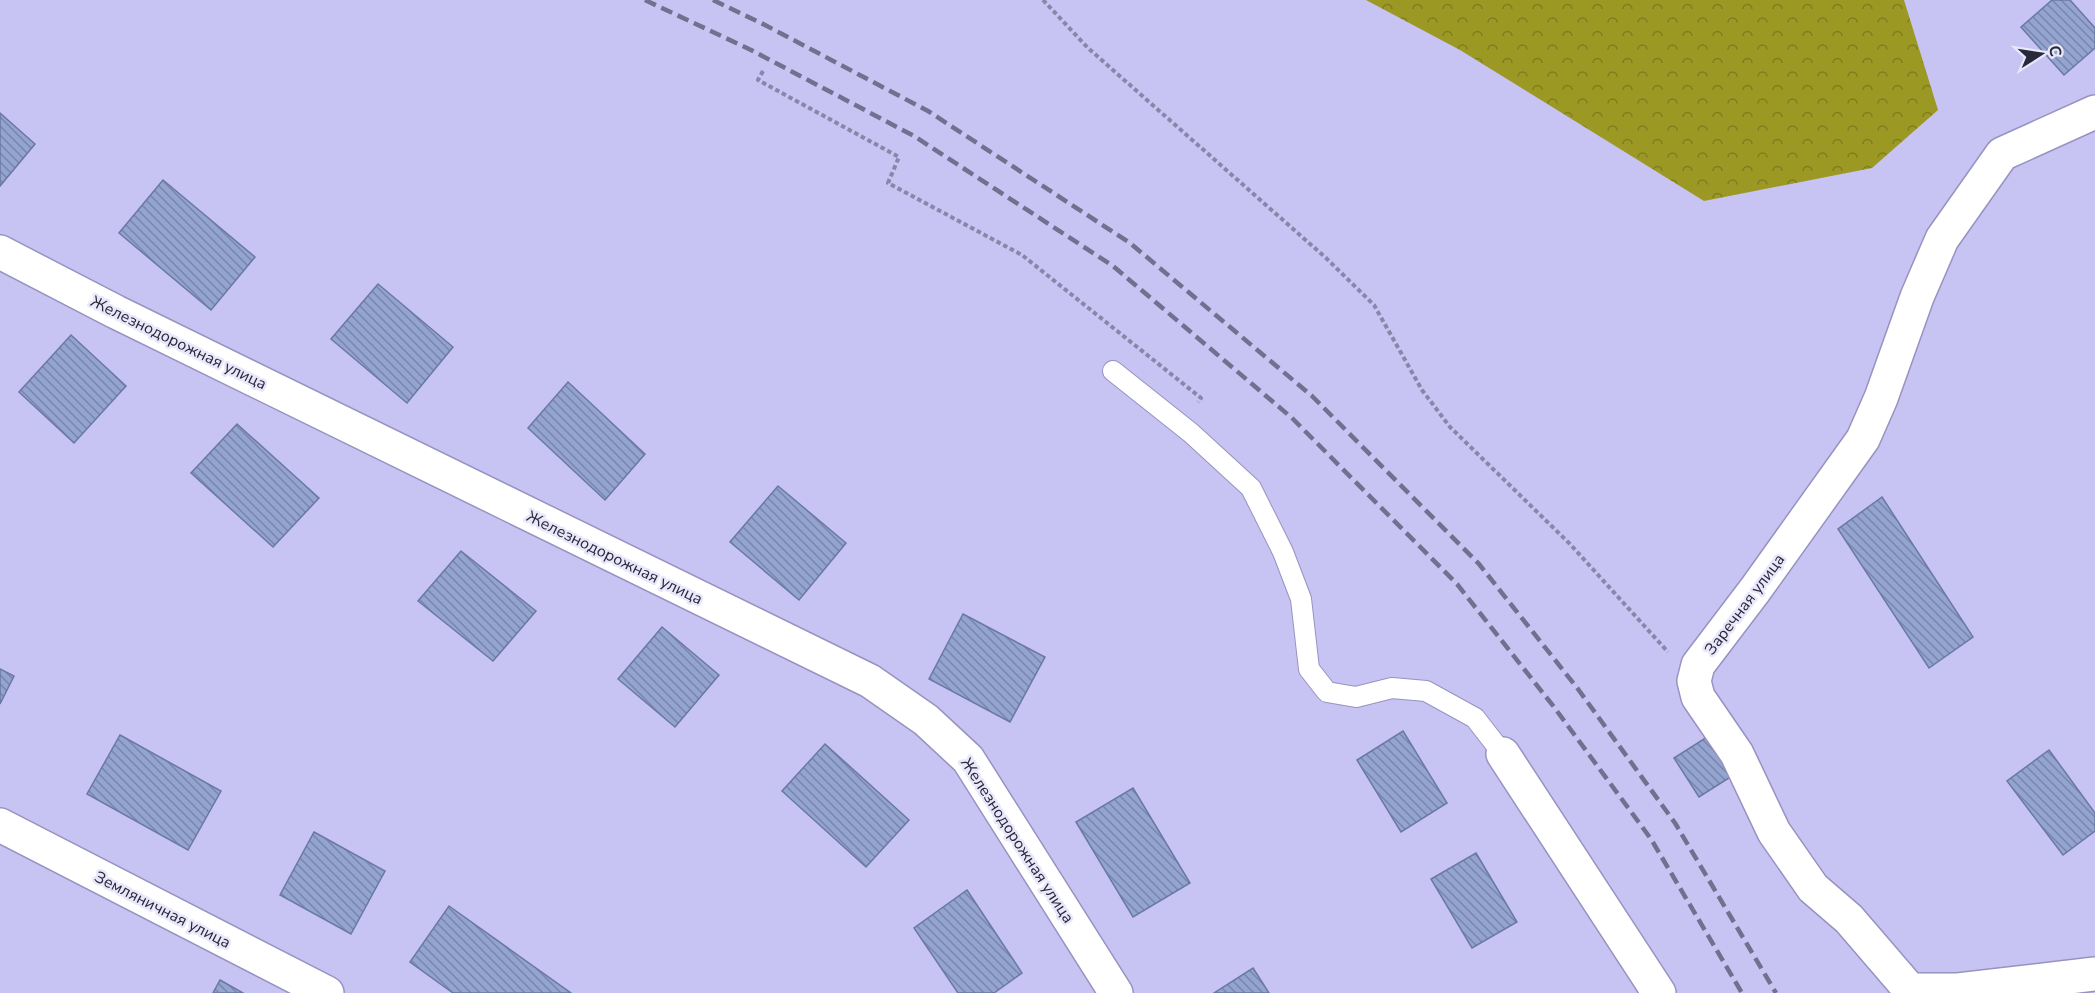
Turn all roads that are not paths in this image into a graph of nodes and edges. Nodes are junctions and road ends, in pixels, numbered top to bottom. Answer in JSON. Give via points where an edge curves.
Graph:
{"nodes":[{"id":1,"x":2095,"y":112,"type":"edge"},
{"id":2,"x":0,"y":252,"type":"edge"},
{"id":3,"x":1113,"y":370,"type":"dead end"},
{"id":4,"x":1503,"y":754,"type":"joint"},
{"id":5,"x":0,"y":825,"type":"edge"},
{"id":6,"x":2095,"y":974,"type":"edge"},
{"id":7,"x":327,"y":993,"type":"edge"},
{"id":8,"x":1116,"y":993,"type":"edge"},
{"id":9,"x":1659,"y":993,"type":"edge"}],
"edges":[{"from":1,"to":6,"type":"street","name":"Заречная улица","via":[[2001,154],[1942,239],[1863,439],[1698,665],[1694,681],[1698,697],[1737,754],[1774,832],[1813,888],[1849,919],[1910,990],[1958,990]]},
{"from":2,"to":8,"type":"street","name":"Железнодорожная улица","via":[[870,681],[926,720],[968,759]]},
{"from":3,"to":4,"type":"lane","via":[[1191,433],[1251,489],[1283,552],[1301,599],[1309,669],[1327,692],[1356,697],[1392,688],[1426,691],[1475,718]]},
{"from":4,"to":9,"type":"street"},
{"from":5,"to":7,"type":"street","name":"Земляничная улица"}]}
